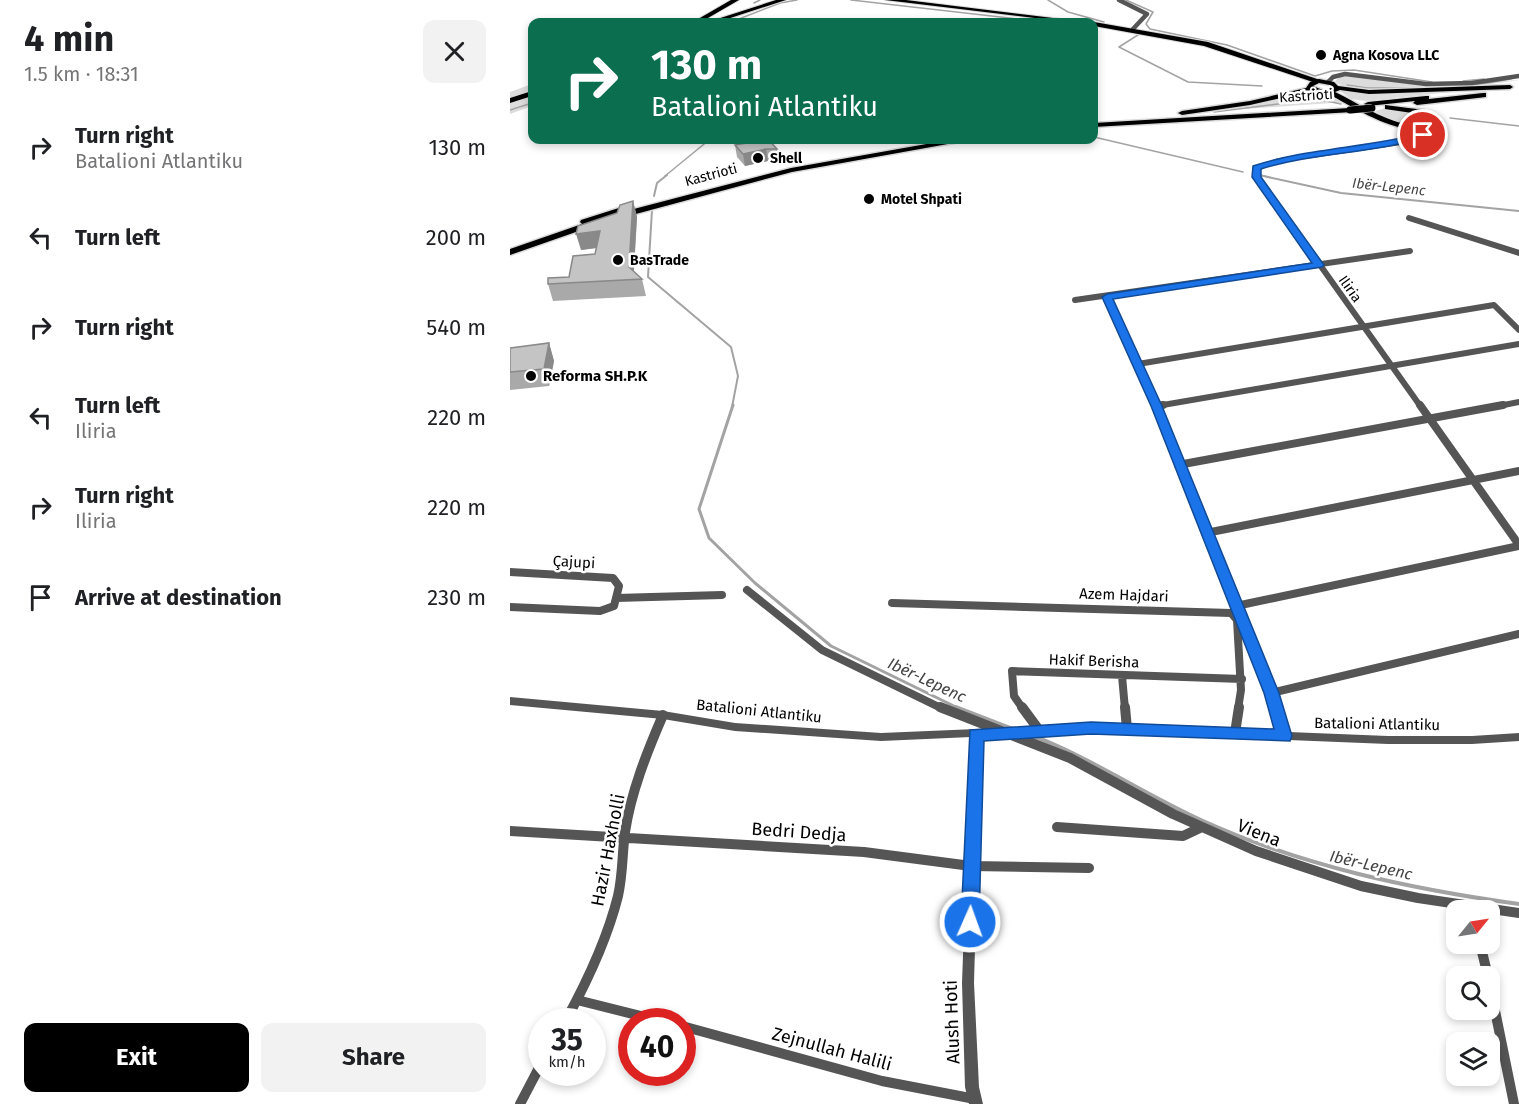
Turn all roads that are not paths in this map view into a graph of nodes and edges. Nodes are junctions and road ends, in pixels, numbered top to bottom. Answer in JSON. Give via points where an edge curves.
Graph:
{"nodes":[{"id":1,"x":736,"y":0,"type":"edge"},
{"id":2,"x":747,"y":0,"type":"edge"},
{"id":3,"x":783,"y":0,"type":"edge"},
{"id":4,"x":888,"y":0,"type":"edge"},
{"id":5,"x":1119,"y":0,"type":"edge"},
{"id":6,"x":704,"y":18,"type":"edge"},
{"id":7,"x":718,"y":18,"type":"edge"},
{"id":8,"x":724,"y":18,"type":"edge"},
{"id":9,"x":1047,"y":18,"type":"edge"},
{"id":10,"x":1098,"y":25,"type":"edge"},
{"id":11,"x":1133,"y":29,"type":"junction"},
{"id":12,"x":1288,"y":72,"type":"junction"},
{"id":13,"x":1519,"y":76,"type":"edge"},
{"id":14,"x":1324,"y":82,"type":"junction"},
{"id":15,"x":1310,"y":86,"type":"junction"},
{"id":16,"x":1510,"y":87,"type":"junction"},
{"id":17,"x":1519,"y":87,"type":"edge"},
{"id":18,"x":1334,"y":90,"type":"junction"},
{"id":19,"x":1484,"y":95,"type":"junction"},
{"id":20,"x":528,"y":96,"type":"edge"},
{"id":21,"x":510,"y":102,"type":"edge"},
{"id":22,"x":1349,"y":106,"type":"junction"},
{"id":23,"x":1370,"y":106,"type":"junction"},
{"id":24,"x":1385,"y":106,"type":"junction"},
{"id":25,"x":1098,"y":123,"type":"edge"},
{"id":26,"x":1098,"y":123,"type":"edge"},
{"id":27,"x":1428,"y":123,"type":"junction"},
{"id":28,"x":908,"y":144,"type":"edge"},
{"id":29,"x":934,"y":144,"type":"edge"},
{"id":30,"x":1409,"y":218,"type":"dead end"},
{"id":31,"x":510,"y":247,"type":"edge"},
{"id":32,"x":1410,"y":251,"type":"dead end"},
{"id":33,"x":510,"y":252,"type":"edge"},
{"id":34,"x":1519,"y":253,"type":"edge"},
{"id":35,"x":1319,"y":265,"type":"junction"},
{"id":36,"x":1107,"y":297,"type":"junction"},
{"id":37,"x":1075,"y":300,"type":"dead end"},
{"id":38,"x":1361,"y":325,"type":"junction"},
{"id":39,"x":1519,"y":330,"type":"edge"},
{"id":40,"x":1519,"y":344,"type":"edge"},
{"id":41,"x":1138,"y":364,"type":"junction"},
{"id":42,"x":1391,"y":366,"type":"junction"},
{"id":43,"x":1519,"y":402,"type":"edge"},
{"id":44,"x":1156,"y":406,"type":"junction"},
{"id":45,"x":1428,"y":418,"type":"junction"},
{"id":46,"x":1178,"y":465,"type":"junction"},
{"id":47,"x":1519,"y":471,"type":"edge"},
{"id":48,"x":1471,"y":480,"type":"junction"},
{"id":49,"x":1206,"y":533,"type":"junction"},
{"id":50,"x":1519,"y":546,"type":"edge"},
{"id":51,"x":510,"y":572,"type":"edge"},
{"id":52,"x":747,"y":590,"type":"dead end"},
{"id":53,"x":722,"y":596,"type":"dead end"},
{"id":54,"x":615,"y":602,"type":"junction"},
{"id":55,"x":892,"y":603,"type":"dead end"},
{"id":56,"x":1236,"y":606,"type":"junction"},
{"id":57,"x":510,"y":607,"type":"edge"},
{"id":58,"x":1519,"y":634,"type":"edge"},
{"id":59,"x":1122,"y":675,"type":"junction"},
{"id":60,"x":1242,"y":679,"type":"junction"},
{"id":61,"x":1271,"y":693,"type":"junction"},
{"id":62,"x":510,"y":701,"type":"edge"},
{"id":63,"x":663,"y":716,"type":"junction"},
{"id":64,"x":1127,"y":729,"type":"junction"},
{"id":65,"x":1039,"y":730,"type":"junction"},
{"id":66,"x":1009,"y":732,"type":"junction"},
{"id":67,"x":1235,"y":734,"type":"junction"},
{"id":68,"x":976,"y":735,"type":"junction"},
{"id":69,"x":1284,"y":736,"type":"junction"},
{"id":70,"x":1519,"y":737,"type":"edge"},
{"id":71,"x":1057,"y":827,"type":"dead end"},
{"id":72,"x":1202,"y":827,"type":"junction"},
{"id":73,"x":510,"y":831,"type":"edge"},
{"id":74,"x":625,"y":836,"type":"junction"},
{"id":75,"x":972,"y":866,"type":"junction"},
{"id":76,"x":1089,"y":868,"type":"dead end"},
{"id":77,"x":1446,"y":904,"type":"edge"},
{"id":78,"x":1500,"y":911,"type":"edge"},
{"id":79,"x":1519,"y":913,"type":"edge"},
{"id":80,"x":577,"y":1000,"type":"junction"},
{"id":81,"x":573,"y":1008,"type":"edge"},
{"id":82,"x":618,"y":1010,"type":"edge"},
{"id":83,"x":1497,"y":1020,"type":"edge"},
{"id":84,"x":696,"y":1030,"type":"edge"},
{"id":85,"x":529,"y":1086,"type":"edge"},
{"id":86,"x":975,"y":1102,"type":"edge"},
{"id":87,"x":520,"y":1104,"type":"edge"},
{"id":88,"x":1514,"y":1104,"type":"edge"}],
"edges":[{"from":1,"to":6,"type":"highway"},
{"from":2,"to":7,"type":"highway"},
{"from":3,"to":8,"type":"highway"},
{"from":4,"to":9,"type":"highway"},
{"from":5,"to":11,"type":"street","via":[[1148,14]]},
{"from":10,"to":11,"type":"highway"},
{"from":11,"to":12,"type":"highway","via":[[1221,48]]},
{"from":12,"to":14,"type":"highway"},
{"from":12,"to":15,"type":"highway"},
{"from":13,"to":14,"type":"street","via":[[1426,84],[1345,74]]},
{"from":14,"to":15,"type":"highway"},
{"from":14,"to":18,"type":"highway"},
{"from":15,"to":18,"type":"highway"},
{"from":15,"to":25,"type":"highway","via":[[1250,104]]},
{"from":16,"to":17,"type":"highway","name":"Kastrioti"},
{"from":16,"to":18,"type":"highway","via":[[1369,93]]},
{"from":16,"to":23,"type":"highway","name":"Kastrioti"},
{"from":17,"to":19,"type":"highway"},
{"from":18,"to":22,"type":"highway"},
{"from":19,"to":24,"type":"highway","name":"Kastrioti"},
{"from":19,"to":27,"type":"highway","via":[[1434,107]]},
{"from":20,"to":21,"type":"highway"},
{"from":22,"to":23,"type":"highway","name":"Kastrioti","bridge":true},
{"from":22,"to":26,"type":"highway","name":"Kastrioti"},
{"from":22,"to":27,"type":"highway","via":[[1395,124],[1411,127]]},
{"from":23,"to":24,"type":"highway","name":"Kastrioti"},
{"from":24,"to":27,"type":"highway","via":[[1416,110]]},
{"from":27,"to":35,"type":"street","name":"Iliria","via":[[1430,132],[1400,142],[1283,159],[1256,167],[1256,177]]},
{"from":28,"to":31,"type":"highway","name":"Kastrioti","via":[[728,180],[626,208]]},
{"from":29,"to":33,"type":"highway","name":"Kastrioti","via":[[740,182],[640,209]]},
{"from":30,"to":34,"type":"street"},
{"from":32,"to":35,"type":"street"},
{"from":35,"to":36,"type":"street"},
{"from":35,"to":38,"type":"street","name":"Iliria"},
{"from":36,"to":37,"type":"street"},
{"from":36,"to":41,"type":"street"},
{"from":38,"to":39,"type":"street","via":[[1494,305]]},
{"from":38,"to":41,"type":"street"},
{"from":38,"to":42,"type":"street","name":"Iliria"},
{"from":40,"to":42,"type":"street"},
{"from":41,"to":44,"type":"street"},
{"from":42,"to":44,"type":"street"},
{"from":42,"to":45,"type":"street","name":"Iliria"},
{"from":43,"to":45,"type":"street"},
{"from":44,"to":46,"type":"street"},
{"from":45,"to":46,"type":"street"},
{"from":45,"to":48,"type":"street","name":"Iliria"},
{"from":46,"to":49,"type":"street"},
{"from":47,"to":48,"type":"street"},
{"from":48,"to":49,"type":"street"},
{"from":48,"to":50,"type":"street","name":"Iliria"},
{"from":49,"to":56,"type":"street"},
{"from":50,"to":56,"type":"street"},
{"from":51,"to":54,"type":"street","name":"Çajupi","via":[[613,578],[618,582]]},
{"from":52,"to":66,"type":"street","name":"Batalioni Atlantiku","via":[[829,654],[924,701]]},
{"from":53,"to":54,"type":"street"},
{"from":54,"to":57,"type":"street","via":[[588,611]]},
{"from":55,"to":60,"type":"street","name":"Azem Hajdari","via":[[1228,612],[1237,620]]},
{"from":56,"to":61,"type":"street"},
{"from":58,"to":61,"type":"street"},
{"from":59,"to":60,"type":"street","name":"Hakif Berisha"},
{"from":59,"to":64,"type":"street"},
{"from":59,"to":65,"type":"street","name":"Hakif Berisha","via":[[1012,671],[1014,696]]},
{"from":60,"to":67,"type":"street","name":"Azem Hajdari"},
{"from":61,"to":69,"type":"street"},
{"from":62,"to":63,"type":"street","name":"Batalioni Atlantiku"},
{"from":63,"to":68,"type":"street","name":"Batalioni Atlantiku","via":[[735,727],[881,737]]},
{"from":63,"to":74,"type":"street","name":"Hazir Haxholli","via":[[653,737]]},
{"from":64,"to":65,"type":"street","name":"Batalioni Atlantiku"},
{"from":64,"to":67,"type":"street","name":"Batalioni Atlantiku"},
{"from":65,"to":66,"type":"street","name":"Batalioni Atlantiku"},
{"from":66,"to":68,"type":"street","name":"Batalioni Atlantiku"},
{"from":66,"to":72,"type":"street","name":"Viena","via":[[1070,758]]},
{"from":67,"to":69,"type":"street","name":"Batalioni Atlantiku"},
{"from":68,"to":75,"type":"street","name":"Alush Hoti"},
{"from":69,"to":70,"type":"street","name":"Batalioni Atlantiku","via":[[1431,741]]},
{"from":71,"to":72,"type":"street","via":[[1183,836]]},
{"from":72,"to":77,"type":"street","name":"Viena","via":[[1256,851],[1340,879]]},
{"from":73,"to":74,"type":"street","name":"Bedri Dedja"},
{"from":74,"to":75,"type":"street","name":"Bedri Dedja","via":[[864,852]]},
{"from":74,"to":80,"type":"street","name":"Hazir Haxholli","via":[[618,894],[589,978]]},
{"from":75,"to":76,"type":"street"},
{"from":75,"to":86,"type":"street","name":"Alush Hoti","via":[[968,983]]},
{"from":78,"to":79,"type":"street","name":"Viena"},
{"from":80,"to":81,"type":"street","name":"Hazir Haxholli"},
{"from":80,"to":82,"type":"street"},
{"from":83,"to":88,"type":"street"},
{"from":84,"to":86,"type":"street","name":"Zejnullah Halili"},
{"from":85,"to":87,"type":"street"}]}
